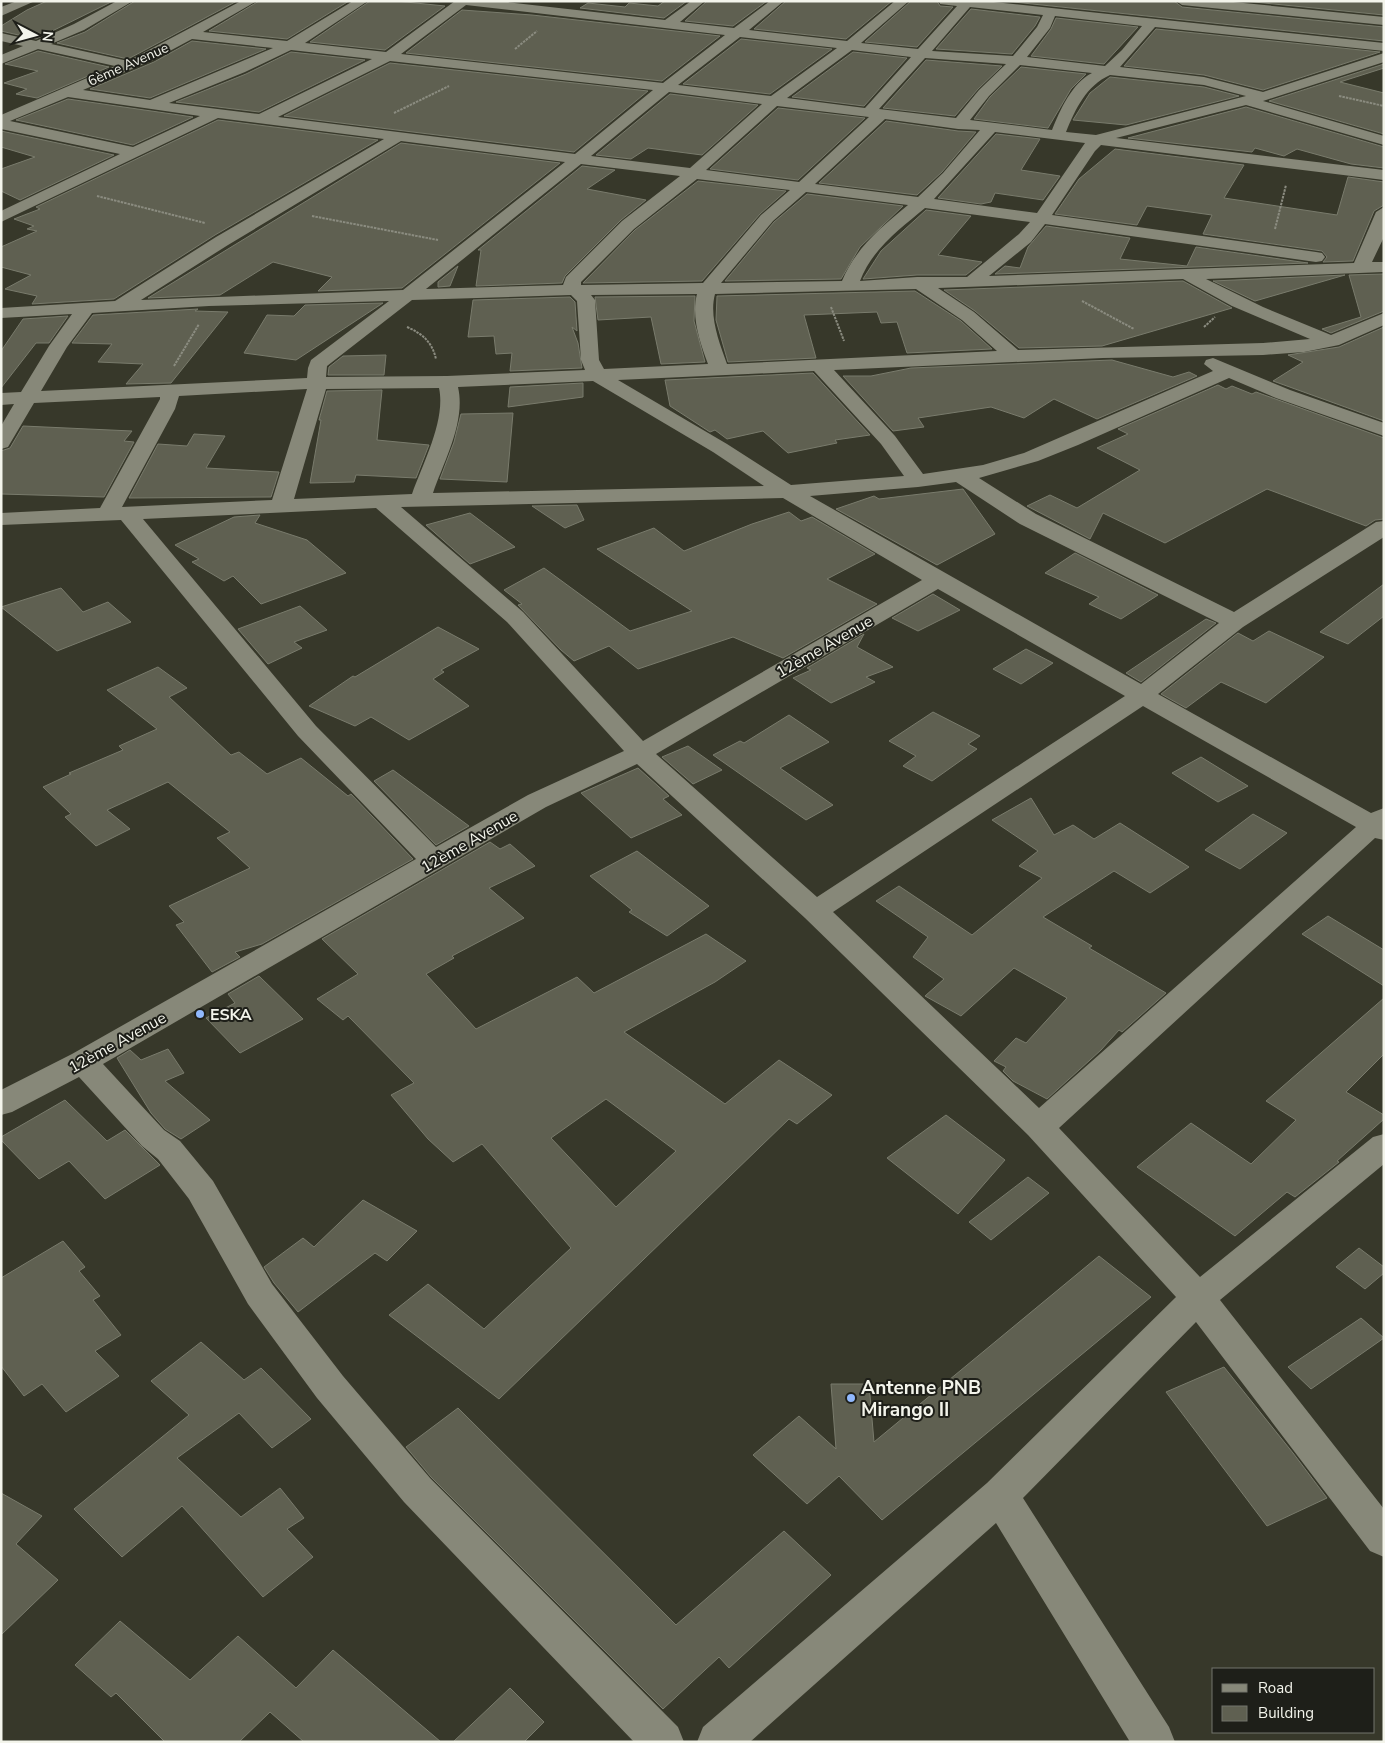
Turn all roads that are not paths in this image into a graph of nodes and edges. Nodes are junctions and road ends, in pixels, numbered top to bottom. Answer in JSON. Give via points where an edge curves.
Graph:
{"nodes":[{"id":1,"x":29,"y":1,"type":"edge"},
{"id":2,"x":127,"y":1,"type":"edge"},
{"id":3,"x":251,"y":1,"type":"edge"},
{"id":4,"x":362,"y":1,"type":"edge"},
{"id":5,"x":463,"y":1,"type":"edge"},
{"id":6,"x":698,"y":1,"type":"edge"},
{"id":7,"x":778,"y":1,"type":"edge"},
{"id":8,"x":903,"y":1,"type":"edge"},
{"id":9,"x":945,"y":1,"type":"edge"},
{"id":10,"x":1182,"y":1,"type":"edge"},
{"id":11,"x":1223,"y":3,"type":"edge"},
{"id":12,"x":967,"y":4,"type":"junction"},
{"id":13,"x":534,"y":5,"type":"edge"},
{"id":14,"x":1032,"y":6,"type":"edge"},
{"id":15,"x":1,"y":12,"type":"edge"},
{"id":16,"x":1050,"y":13,"type":"junction"},
{"id":17,"x":1384,"y":21,"type":"edge"},
{"id":18,"x":1151,"y":23,"type":"junction"},
{"id":19,"x":669,"y":24,"type":"junction"},
{"id":20,"x":1214,"y":30,"type":"junction"},
{"id":21,"x":739,"y":33,"type":"junction"},
{"id":22,"x":192,"y":35,"type":"junction"},
{"id":23,"x":1,"y":37,"type":"edge"},
{"id":24,"x":290,"y":44,"type":"junction"},
{"id":25,"x":40,"y":45,"type":"junction"},
{"id":26,"x":850,"y":45,"type":"junction"},
{"id":27,"x":1384,"y":46,"type":"edge"},
{"id":28,"x":922,"y":54,"type":"junction"},
{"id":29,"x":388,"y":56,"type":"junction"},
{"id":30,"x":1384,"y":58,"type":"edge"},
{"id":31,"x":1,"y":60,"type":"edge"},
{"id":32,"x":1015,"y":61,"type":"junction"},
{"id":33,"x":129,"y":65,"type":"junction"},
{"id":34,"x":1106,"y":71,"type":"junction"},
{"id":35,"x":664,"y":89,"type":"junction"},
{"id":36,"x":66,"y":92,"type":"junction"},
{"id":37,"x":1264,"y":96,"type":"junction"},
{"id":38,"x":1246,"y":100,"type":"junction"},
{"id":39,"x":772,"y":102,"type":"junction"},
{"id":40,"x":151,"y":106,"type":"junction"},
{"id":41,"x":217,"y":113,"type":"junction"},
{"id":42,"x":874,"y":114,"type":"junction"},
{"id":43,"x":260,"y":119,"type":"junction"},
{"id":44,"x":1,"y":120,"type":"edge"},
{"id":45,"x":1,"y":124,"type":"edge"},
{"id":46,"x":958,"y":125,"type":"junction"},
{"id":47,"x":990,"y":128,"type":"junction"},
{"id":48,"x":401,"y":135,"type":"junction"},
{"id":49,"x":1057,"y":136,"type":"junction"},
{"id":50,"x":1098,"y":140,"type":"junction"},
{"id":51,"x":1384,"y":141,"type":"edge"},
{"id":52,"x":133,"y":152,"type":"junction"},
{"id":53,"x":579,"y":159,"type":"junction"},
{"id":54,"x":693,"y":174,"type":"junction"},
{"id":55,"x":1384,"y":175,"type":"edge"},
{"id":56,"x":803,"y":187,"type":"junction"},
{"id":57,"x":920,"y":202,"type":"junction"},
{"id":58,"x":1384,"y":212,"type":"edge"},
{"id":59,"x":1,"y":217,"type":"edge"},
{"id":60,"x":1041,"y":219,"type":"junction"},
{"id":61,"x":1363,"y":263,"type":"junction"},
{"id":62,"x":1384,"y":266,"type":"edge"},
{"id":63,"x":1186,"y":274,"type":"junction"},
{"id":64,"x":973,"y":280,"type":"junction"},
{"id":65,"x":917,"y":282,"type":"junction"},
{"id":66,"x":848,"y":286,"type":"junction"},
{"id":67,"x":707,"y":289,"type":"junction"},
{"id":68,"x":578,"y":290,"type":"junction"},
{"id":69,"x":406,"y":296,"type":"junction"},
{"id":70,"x":122,"y":304,"type":"junction"},
{"id":71,"x":86,"y":308,"type":"junction"},
{"id":72,"x":1,"y":313,"type":"edge"},
{"id":73,"x":1384,"y":318,"type":"edge"},
{"id":74,"x":1332,"y":341,"type":"junction"},
{"id":75,"x":1179,"y":350,"type":"junction"},
{"id":76,"x":1013,"y":356,"type":"junction"},
{"id":77,"x":819,"y":365,"type":"junction"},
{"id":78,"x":720,"y":371,"type":"junction"},
{"id":79,"x":1228,"y":371,"type":"junction"},
{"id":80,"x":597,"y":375,"type":"junction"},
{"id":81,"x":447,"y":382,"type":"junction"},
{"id":82,"x":318,"y":383,"type":"junction"},
{"id":83,"x":169,"y":392,"type":"junction"},
{"id":84,"x":29,"y":398,"type":"junction"},
{"id":85,"x":1,"y":399,"type":"edge"},
{"id":86,"x":1384,"y":430,"type":"edge"},
{"id":87,"x":1,"y":442,"type":"edge"},
{"id":88,"x":960,"y":475,"type":"junction"},
{"id":89,"x":918,"y":481,"type":"junction"},
{"id":90,"x":787,"y":492,"type":"junction"},
{"id":91,"x":420,"y":500,"type":"junction"},
{"id":92,"x":383,"y":503,"type":"junction"},
{"id":93,"x":281,"y":507,"type":"junction"},
{"id":94,"x":117,"y":514,"type":"junction"},
{"id":95,"x":1,"y":519,"type":"edge"},
{"id":96,"x":1384,"y":526,"type":"edge"},
{"id":97,"x":938,"y":580,"type":"junction"},
{"id":98,"x":1235,"y":622,"type":"junction"},
{"id":99,"x":1141,"y":696,"type":"junction"},
{"id":100,"x":640,"y":753,"type":"junction"},
{"id":101,"x":1380,"y":825,"type":"edge"},
{"id":102,"x":434,"y":861,"type":"junction"},
{"id":103,"x":815,"y":911,"type":"junction"},
{"id":104,"x":83,"y":1062,"type":"junction"},
{"id":105,"x":1,"y":1104,"type":"edge"},
{"id":106,"x":1038,"y":1127,"type":"junction"},
{"id":107,"x":1384,"y":1146,"type":"edge"},
{"id":108,"x":1198,"y":1298,"type":"junction"},
{"id":109,"x":1000,"y":1495,"type":"junction"},
{"id":110,"x":1384,"y":1539,"type":"edge"},
{"id":111,"x":733,"y":1736,"type":"edge"},
{"id":112,"x":663,"y":1742,"type":"edge"},
{"id":113,"x":1154,"y":1742,"type":"edge"}],
"edges":[{"from":1,"to":15,"type":"street"},
{"from":2,"to":25,"type":"street"},
{"from":3,"to":22,"type":"street","name":"6ème Avenue"},
{"from":4,"to":24,"type":"street"},
{"from":5,"to":13,"type":"street"},
{"from":5,"to":29,"type":"street"},
{"from":6,"to":19,"type":"street"},
{"from":7,"to":21,"type":"street"},
{"from":8,"to":26,"type":"street"},
{"from":9,"to":12,"type":"street"},
{"from":10,"to":11,"type":"street"},
{"from":11,"to":17,"type":"street"},
{"from":11,"to":20,"type":"street"},
{"from":12,"to":14,"type":"street"},
{"from":12,"to":28,"type":"street"},
{"from":13,"to":19,"type":"street"},
{"from":14,"to":16,"type":"street"},
{"from":16,"to":18,"type":"street"},
{"from":16,"to":32,"type":"street","via":[[1043,28]]},
{"from":18,"to":20,"type":"street"},
{"from":18,"to":34,"type":"street","via":[[1132,47]]},
{"from":19,"to":21,"type":"street"},
{"from":20,"to":27,"type":"street"},
{"from":21,"to":26,"type":"street"},
{"from":21,"to":35,"type":"street"},
{"from":22,"to":24,"type":"street"},
{"from":22,"to":33,"type":"street","name":"6ème Avenue"},
{"from":23,"to":25,"type":"street"},
{"from":24,"to":29,"type":"street"},
{"from":24,"to":40,"type":"street","via":[[229,74]]},
{"from":25,"to":31,"type":"street"},
{"from":25,"to":33,"type":"street"},
{"from":26,"to":28,"type":"street"},
{"from":26,"to":39,"type":"street"},
{"from":28,"to":32,"type":"street"},
{"from":28,"to":42,"type":"street"},
{"from":29,"to":35,"type":"street"},
{"from":29,"to":43,"type":"street"},
{"from":30,"to":37,"type":"street"},
{"from":32,"to":34,"type":"street"},
{"from":32,"to":46,"type":"street"},
{"from":33,"to":36,"type":"street","name":"6ème Avenue"},
{"from":34,"to":37,"type":"street","via":[[1204,81]]},
{"from":34,"to":49,"type":"street","via":[[1086,84]]},
{"from":35,"to":39,"type":"street"},
{"from":35,"to":53,"type":"street"},
{"from":36,"to":40,"type":"street"},
{"from":36,"to":44,"type":"street","name":"6ème Avenue"},
{"from":37,"to":38,"type":"street"},
{"from":38,"to":50,"type":"street"},
{"from":38,"to":51,"type":"street"},
{"from":39,"to":42,"type":"street"},
{"from":39,"to":54,"type":"street"},
{"from":40,"to":41,"type":"street"},
{"from":41,"to":43,"type":"street"},
{"from":41,"to":52,"type":"street"},
{"from":42,"to":46,"type":"street"},
{"from":42,"to":56,"type":"street"},
{"from":43,"to":48,"type":"street"},
{"from":45,"to":52,"type":"street"},
{"from":46,"to":47,"type":"street"},
{"from":47,"to":49,"type":"street"},
{"from":47,"to":57,"type":"street","via":[[935,190]]},
{"from":48,"to":53,"type":"street"},
{"from":48,"to":70,"type":"street"},
{"from":49,"to":50,"type":"street"},
{"from":50,"to":55,"type":"street"},
{"from":50,"to":60,"type":"street","via":[[1089,148]]},
{"from":52,"to":59,"type":"street"},
{"from":53,"to":54,"type":"street"},
{"from":53,"to":69,"type":"street"},
{"from":54,"to":56,"type":"street"},
{"from":54,"to":68,"type":"street","via":[[628,225],[572,281],[572,286]]},
{"from":56,"to":57,"type":"street"},
{"from":56,"to":67,"type":"street","via":[[767,218]]},
{"from":57,"to":60,"type":"street"},
{"from":57,"to":66,"type":"street","via":[[863,257]]},
{"from":58,"to":61,"type":"street"},
{"from":60,"to":61,"type":"street"},
{"from":60,"to":64,"type":"street","via":[[1025,238]]},
{"from":61,"to":62,"type":"street"},
{"from":62,"to":63,"type":"street"},
{"from":63,"to":64,"type":"street"},
{"from":63,"to":74,"type":"street","via":[[1217,294]]},
{"from":64,"to":65,"type":"street"},
{"from":65,"to":66,"type":"street"},
{"from":65,"to":76,"type":"street","via":[[968,316]]},
{"from":66,"to":67,"type":"street"},
{"from":67,"to":68,"type":"street"},
{"from":67,"to":78,"type":"street","via":[[703,304],[709,341]]},
{"from":68,"to":69,"type":"street"},
{"from":68,"to":80,"type":"street","via":[[586,300],[590,360]]},
{"from":69,"to":70,"type":"street"},
{"from":69,"to":82,"type":"street","via":[[318,364],[315,373]]},
{"from":70,"to":71,"type":"street"},
{"from":71,"to":72,"type":"street"},
{"from":71,"to":84,"type":"street","via":[[58,346]]},
{"from":73,"to":74,"type":"street"},
{"from":74,"to":75,"type":"street","via":[[1304,346]]},
{"from":75,"to":76,"type":"street"},
{"from":75,"to":79,"type":"street"},
{"from":76,"to":77,"type":"street"},
{"from":77,"to":78,"type":"street"},
{"from":77,"to":89,"type":"street","via":[[888,440]]},
{"from":78,"to":80,"type":"street"},
{"from":79,"to":86,"type":"street"},
{"from":79,"to":88,"type":"street","via":[[1047,451],[986,471]]},
{"from":80,"to":81,"type":"street"},
{"from":80,"to":90,"type":"street"},
{"from":81,"to":82,"type":"street"},
{"from":81,"to":91,"type":"street","via":[[451,400],[449,418]]},
{"from":82,"to":83,"type":"street"},
{"from":82,"to":93,"type":"street"},
{"from":83,"to":84,"type":"street"},
{"from":83,"to":94,"type":"street","via":[[170,399]]},
{"from":84,"to":85,"type":"street"},
{"from":84,"to":87,"type":"street"},
{"from":88,"to":89,"type":"street"},
{"from":88,"to":98,"type":"street","via":[[1028,519]]},
{"from":89,"to":90,"type":"street"},
{"from":90,"to":91,"type":"street"},
{"from":90,"to":97,"type":"street"},
{"from":91,"to":92,"type":"street"},
{"from":92,"to":93,"type":"street"},
{"from":92,"to":100,"type":"street","via":[[515,616]]},
{"from":93,"to":94,"type":"street"},
{"from":94,"to":95,"type":"street"},
{"from":94,"to":102,"type":"street","via":[[307,731]]},
{"from":96,"to":98,"type":"street"},
{"from":97,"to":99,"type":"street"},
{"from":97,"to":100,"type":"street","name":"12ème Avenue"},
{"from":98,"to":99,"type":"street"},
{"from":99,"to":101,"type":"street"},
{"from":99,"to":103,"type":"street"},
{"from":100,"to":102,"type":"street","name":"12ème Avenue","via":[[537,801]]},
{"from":100,"to":103,"type":"street"},
{"from":101,"to":106,"type":"street"},
{"from":102,"to":104,"type":"street","name":"12ème Avenue"},
{"from":103,"to":106,"type":"street"},
{"from":104,"to":105,"type":"street","name":"12ème Avenue"},
{"from":104,"to":112,"type":"street","via":[[153,1138],[169,1150],[201,1190],[260,1294],[330,1387],[417,1490]]},
{"from":106,"to":108,"type":"street"},
{"from":107,"to":108,"type":"street"},
{"from":108,"to":109,"type":"street"},
{"from":108,"to":110,"type":"street"},
{"from":109,"to":111,"type":"street"},
{"from":109,"to":113,"type":"street"}]}
